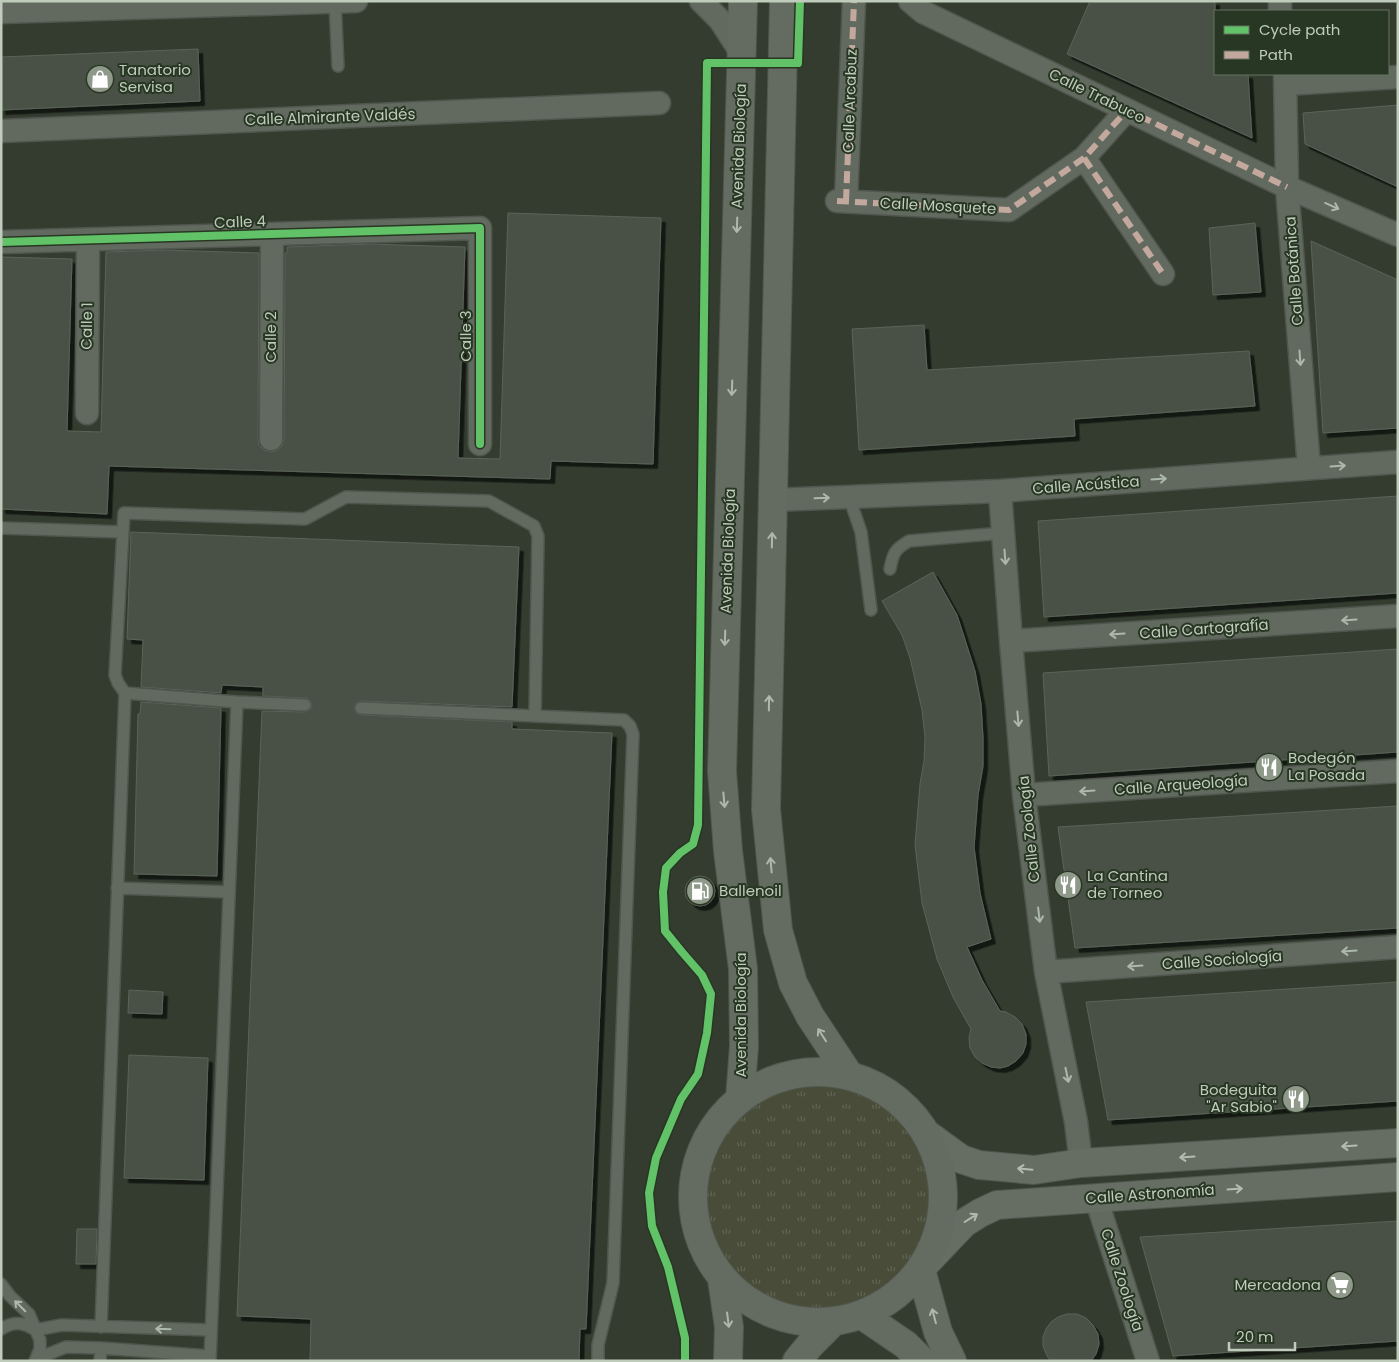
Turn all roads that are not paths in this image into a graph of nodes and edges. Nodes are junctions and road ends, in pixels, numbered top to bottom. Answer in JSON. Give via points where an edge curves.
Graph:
{"nodes":[{"id":1,"x":702,"y":1,"type":"edge"},
{"id":2,"x":743,"y":1,"type":"edge"},
{"id":3,"x":784,"y":1,"type":"edge"},
{"id":4,"x":854,"y":1,"type":"edge"},
{"id":5,"x":910,"y":1,"type":"edge"},
{"id":6,"x":345,"y":2,"type":"edge"},
{"id":7,"x":87,"y":5,"type":"edge"},
{"id":8,"x":1,"y":12,"type":"edge"},
{"id":9,"x":742,"y":54,"type":"junction"},
{"id":10,"x":338,"y":66,"type":"dead end"},
{"id":11,"x":1398,"y":77,"type":"edge"},
{"id":12,"x":1286,"y":79,"type":"edge"},
{"id":13,"x":659,"y":104,"type":"dead end"},
{"id":14,"x":1127,"y":110,"type":"junction"},
{"id":15,"x":1,"y":131,"type":"edge"},
{"id":16,"x":1084,"y":158,"type":"junction"},
{"id":17,"x":1288,"y":187,"type":"junction"},
{"id":18,"x":841,"y":201,"type":"joint"},
{"id":19,"x":480,"y":228,"type":"joint"},
{"id":20,"x":272,"y":234,"type":"junction"},
{"id":21,"x":1398,"y":235,"type":"edge"},
{"id":22,"x":88,"y":240,"type":"junction"},
{"id":23,"x":1,"y":242,"type":"edge"},
{"id":24,"x":1163,"y":274,"type":"dead end"},
{"id":25,"x":87,"y":413,"type":"dead end"},
{"id":26,"x":270,"y":439,"type":"dead end"},
{"id":27,"x":480,"y":444,"type":"dead end"},
{"id":28,"x":1398,"y":462,"type":"edge"},
{"id":29,"x":1309,"y":468,"type":"junction"},
{"id":30,"x":1000,"y":491,"type":"junction"},
{"id":31,"x":849,"y":497,"type":"junction"},
{"id":32,"x":773,"y":500,"type":"junction"},
{"id":33,"x":1,"y":528,"type":"edge"},
{"id":34,"x":123,"y":532,"type":"junction"},
{"id":35,"x":1003,"y":533,"type":"junction"},
{"id":36,"x":890,"y":569,"type":"dead end"},
{"id":37,"x":871,"y":610,"type":"dead end"},
{"id":38,"x":1398,"y":616,"type":"edge"},
{"id":39,"x":1011,"y":641,"type":"junction"},
{"id":40,"x":125,"y":693,"type":"junction"},
{"id":41,"x":237,"y":702,"type":"junction"},
{"id":42,"x":305,"y":705,"type":"dead end"},
{"id":43,"x":362,"y":708,"type":"dead end"},
{"id":44,"x":535,"y":716,"type":"junction"},
{"id":45,"x":1398,"y":771,"type":"edge"},
{"id":46,"x":1024,"y":795,"type":"junction"},
{"id":47,"x":117,"y":888,"type":"junction"},
{"id":48,"x":229,"y":892,"type":"junction"},
{"id":49,"x":1398,"y":947,"type":"edge"},
{"id":50,"x":1046,"y":972,"type":"junction"},
{"id":51,"x":849,"y":1075,"type":"junction"},
{"id":52,"x":740,"y":1099,"type":"junction"},
{"id":53,"x":928,"y":1135,"type":"junction"},
{"id":54,"x":1398,"y":1143,"type":"edge"},
{"id":55,"x":1081,"y":1163,"type":"junction"},
{"id":56,"x":1398,"y":1178,"type":"edge"},
{"id":57,"x":1096,"y":1198,"type":"junction"},
{"id":58,"x":922,"y":1267,"type":"junction"},
{"id":59,"x":722,"y":1279,"type":"junction"},
{"id":60,"x":1,"y":1284,"type":"edge"},
{"id":61,"x":862,"y":1315,"type":"junction"},
{"id":62,"x":833,"y":1322,"type":"junction"},
{"id":63,"x":68,"y":1326,"type":"junction"},
{"id":64,"x":101,"y":1327,"type":"junction"},
{"id":65,"x":1,"y":1329,"type":"edge"},
{"id":66,"x":35,"y":1330,"type":"junction"},
{"id":67,"x":211,"y":1330,"type":"junction"},
{"id":68,"x":66,"y":1347,"type":"junction"},
{"id":69,"x":100,"y":1348,"type":"junction"},
{"id":70,"x":210,"y":1358,"type":"edge"},
{"id":71,"x":35,"y":1360,"type":"edge"},
{"id":72,"x":100,"y":1361,"type":"edge"},
{"id":73,"x":598,"y":1361,"type":"edge"},
{"id":74,"x":728,"y":1361,"type":"edge"},
{"id":75,"x":797,"y":1361,"type":"edge"},
{"id":76,"x":922,"y":1361,"type":"edge"},
{"id":77,"x":952,"y":1361,"type":"edge"},
{"id":78,"x":1148,"y":1361,"type":"edge"}],
"edges":[{"from":1,"to":9,"type":"street","via":[[720,20]]},
{"from":2,"to":9,"type":"main road","name":"Avenida Biología"},
{"from":3,"to":32,"type":"main road"},
{"from":4,"to":18,"type":"street","name":"Calle Arcabuz"},
{"from":5,"to":14,"type":"street","name":"Calle Trabuco","via":[[923,12]]},
{"from":6,"to":7,"type":"street"},
{"from":6,"to":10,"type":"lane"},
{"from":7,"to":8,"type":"street"},
{"from":9,"to":52,"type":"main road","name":"Avenida Biología","one_way":true,"via":[[722,771],[743,969],[744,1046]]},
{"from":11,"to":12,"type":"street"},
{"from":12,"to":17,"type":"street","name":"Calle Botánica"},
{"from":13,"to":15,"type":"street","name":"Calle Almirante Valdés"},
{"from":14,"to":16,"type":"street","name":"Calle Mosquete"},
{"from":14,"to":17,"type":"street","name":"Calle Trabuco"},
{"from":16,"to":18,"type":"street","name":"Calle Mosquete","via":[[1009,210]]},
{"from":16,"to":24,"type":"street"},
{"from":17,"to":21,"type":"street","name":"Calle Trabuco","one_way":true},
{"from":17,"to":29,"type":"street","name":"Calle Botánica","one_way":true},
{"from":19,"to":20,"type":"street","name":"Calle 4"},
{"from":19,"to":27,"type":"street","name":"Calle 3"},
{"from":20,"to":22,"type":"street","name":"Calle 4"},
{"from":20,"to":26,"type":"street","name":"Calle 2"},
{"from":22,"to":23,"type":"street","name":"Calle 4"},
{"from":22,"to":25,"type":"street","name":"Calle 1"},
{"from":29,"to":28,"type":"street","name":"Calle Acústica","one_way":true},
{"from":30,"to":29,"type":"street","name":"Calle Acústica","one_way":true},
{"from":30,"to":31,"type":"street","name":"Calle Acústica"},
{"from":30,"to":35,"type":"street","name":"Calle Zoología"},
{"from":32,"to":31,"type":"street","name":"Calle Acústica","one_way":true},
{"from":31,"to":37,"type":"lane","via":[[861,532]]},
{"from":51,"to":32,"type":"main road","one_way":true,"via":[[810,1016],[793,983],[778,930],[766,809]]},
{"from":33,"to":34,"type":"lane"},
{"from":34,"to":40,"type":"lane","via":[[115,675]]},
{"from":34,"to":44,"type":"lane","via":[[124,514],[305,518],[346,497],[489,501],[534,526],[538,536]]},
{"from":35,"to":36,"type":"lane","via":[[909,540],[893,554]]},
{"from":35,"to":39,"type":"street","name":"Calle Zoología","one_way":true},
{"from":38,"to":39,"type":"street","name":"Calle Cartografía","one_way":true},
{"from":39,"to":46,"type":"street","name":"Calle Zoología","one_way":true},
{"from":40,"to":41,"type":"lane"},
{"from":40,"to":47,"type":"lane"},
{"from":41,"to":42,"type":"lane"},
{"from":41,"to":48,"type":"lane"},
{"from":43,"to":44,"type":"lane"},
{"from":44,"to":73,"type":"lane","via":[[624,720],[633,734],[613,1283],[598,1345]]},
{"from":45,"to":46,"type":"street","name":"Calle Arqueología","one_way":true},
{"from":46,"to":50,"type":"street","name":"Calle Zoología","one_way":true},
{"from":47,"to":48,"type":"lane"},
{"from":47,"to":64,"type":"lane"},
{"from":48,"to":67,"type":"lane"},
{"from":49,"to":50,"type":"street","name":"Calle Sociología","one_way":true},
{"from":50,"to":55,"type":"street","name":"Calle Zoología","one_way":true},
{"from":51,"to":52,"type":"main road","via":[[830,1072],[792,1075],[773,1080]]},
{"from":51,"to":53,"type":"main road","via":[[865,1080],[894,1097]]},
{"from":52,"to":59,"type":"main road","via":[[711,1132],[694,1174],[694,1219],[700,1240]]},
{"from":55,"to":53,"type":"street","one_way":true,"via":[[1034,1170],[980,1165],[961,1159]]},
{"from":53,"to":58,"type":"main road","via":[[943,1178],[944,1200],[935,1245]]},
{"from":54,"to":55,"type":"street","one_way":true},
{"from":57,"to":56,"type":"street","name":"Calle Astronomía","one_way":true},
{"from":58,"to":57,"type":"street","name":"Calle Astronomía","one_way":true,"via":[[964,1222],[997,1205]]},
{"from":57,"to":78,"type":"street","name":"Calle Zoología"},
{"from":58,"to":61,"type":"main road","via":[[895,1297]]},
{"from":77,"to":58,"type":"main road","one_way":true,"via":[[938,1332]]},
{"from":59,"to":62,"type":"main road","via":[[740,1296],[784,1318],[808,1323]]},
{"from":59,"to":74,"type":"main road","one_way":true,"via":[[729,1327]]},
{"from":66,"to":60,"type":"lane","one_way":true,"via":[[29,1314]]},
{"from":61,"to":62,"type":"main road"},
{"from":61,"to":76,"type":"main road","via":[[906,1345]]},
{"from":62,"to":75,"type":"main road"},
{"from":63,"to":64,"type":"lane"},
{"from":63,"to":66,"type":"lane"},
{"from":63,"to":68,"type":"lane"},
{"from":67,"to":64,"type":"lane","one_way":true},
{"from":65,"to":66,"type":"lane","via":[[16,1323],[26,1324]]},
{"from":66,"to":71,"type":"lane","via":[[40,1349]]},
{"from":67,"to":70,"type":"lane"},
{"from":68,"to":69,"type":"lane"},
{"from":68,"to":71,"type":"lane"},
{"from":69,"to":70,"type":"lane"},
{"from":69,"to":72,"type":"lane"}]}
